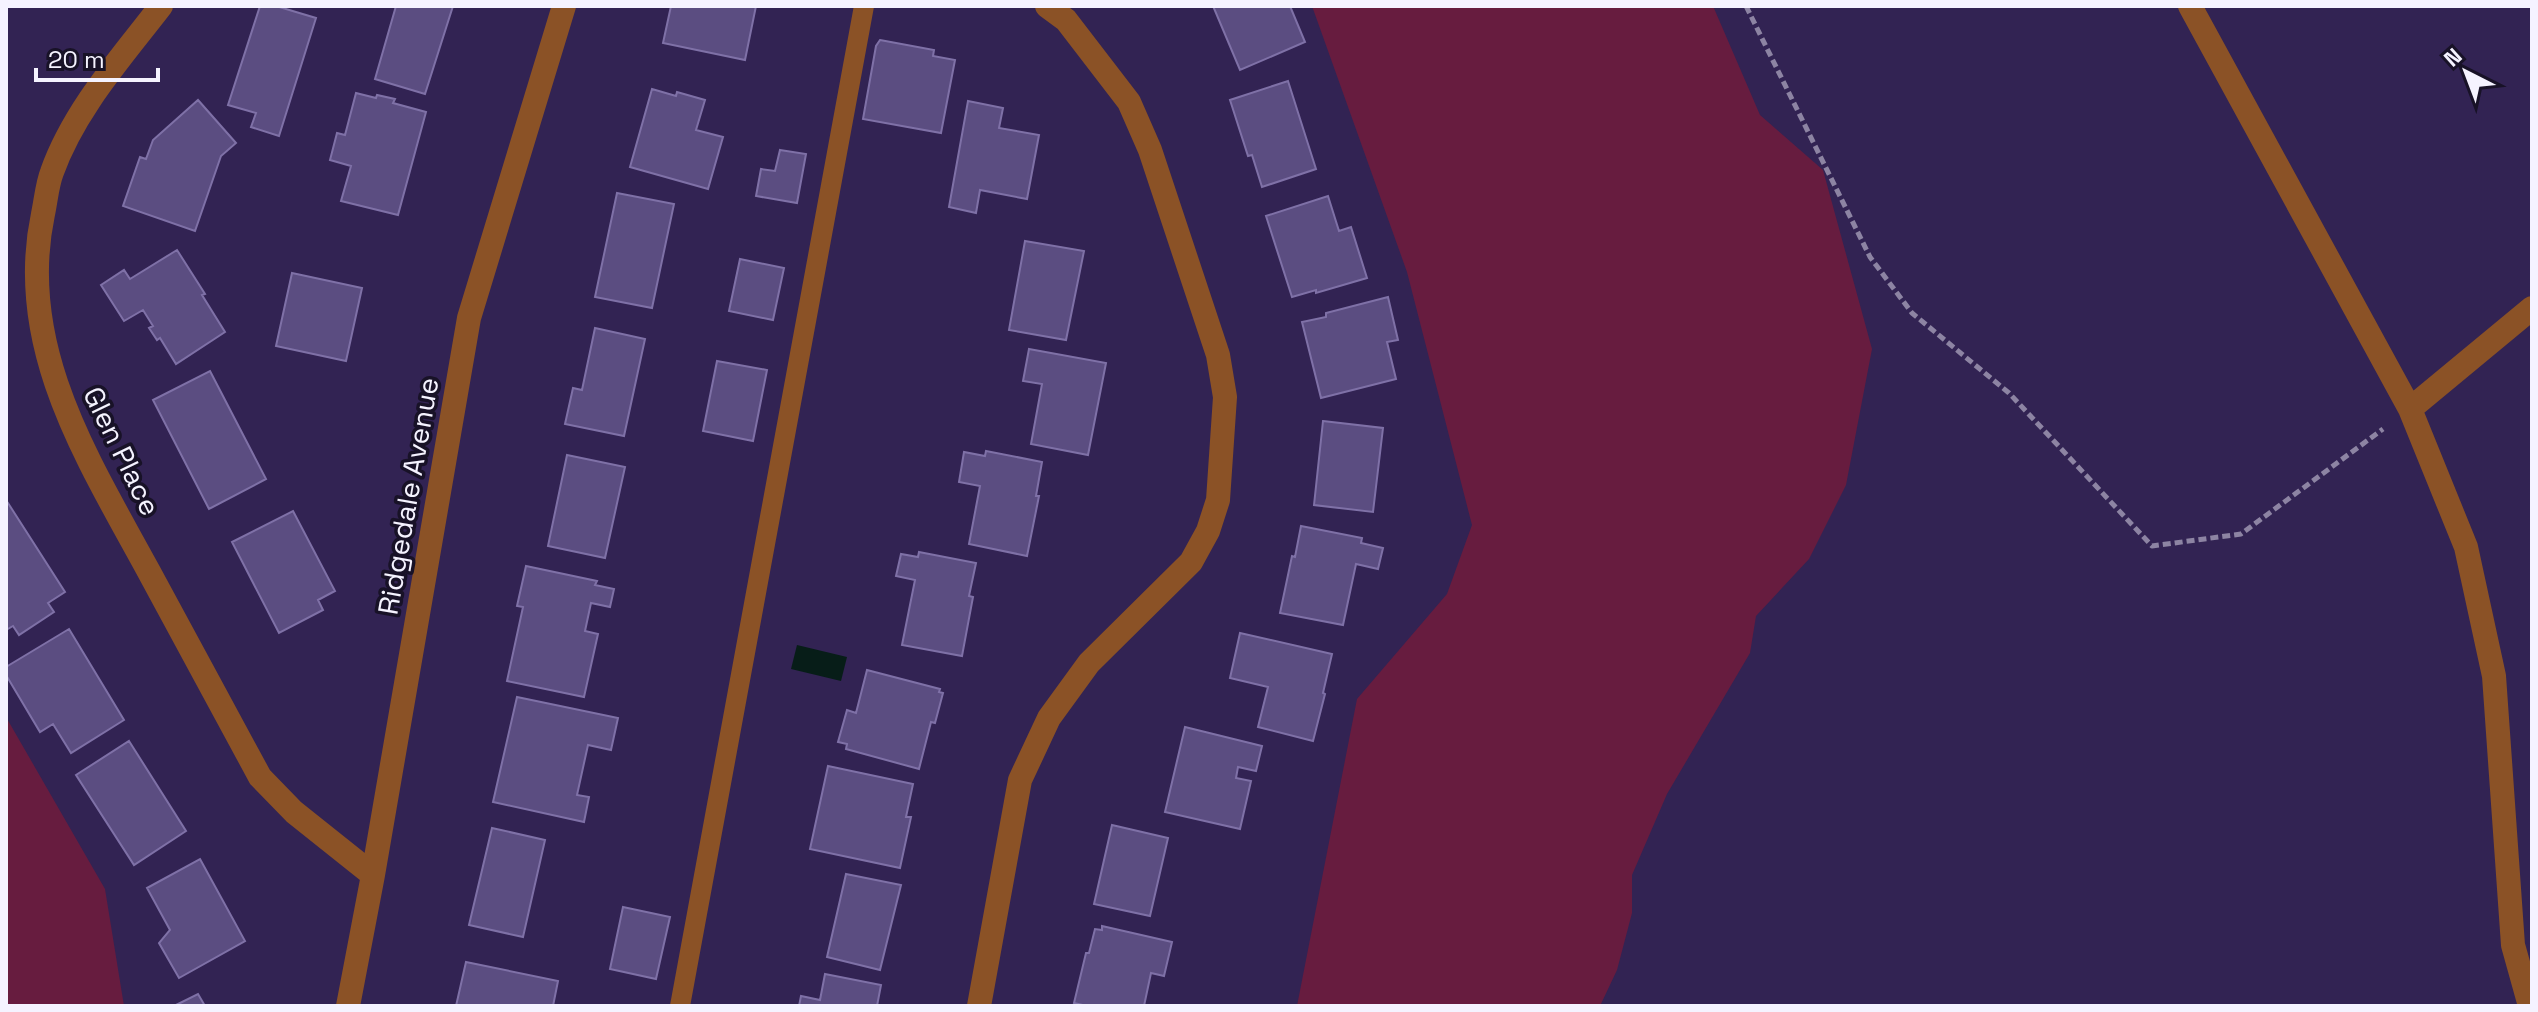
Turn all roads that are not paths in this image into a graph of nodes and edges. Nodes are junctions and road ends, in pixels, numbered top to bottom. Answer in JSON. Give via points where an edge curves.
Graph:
{"nodes":[{"id":1,"x":161,"y":6,"type":"edge"},
{"id":2,"x":564,"y":6,"type":"edge"},
{"id":3,"x":864,"y":6,"type":"edge"},
{"id":4,"x":1047,"y":6,"type":"edge"},
{"id":5,"x":2190,"y":6,"type":"edge"},
{"id":6,"x":2532,"y":308,"type":"edge"},
{"id":7,"x":2410,"y":409,"type":"junction"},
{"id":8,"x":373,"y":875,"type":"junction"},
{"id":9,"x":348,"y":1006,"type":"edge"},
{"id":10,"x":680,"y":1006,"type":"edge"},
{"id":11,"x":979,"y":1006,"type":"edge"},
{"id":12,"x":2530,"y":1006,"type":"edge"}],
"edges":[{"from":1,"to":8,"type":"street","name":"Glen Place","via":[[101,83],[52,173],[37,243],[38,311],[51,371],[80,445],[260,777],[294,812]]},
{"from":2,"to":8,"type":"street","name":"Ridgedale Avenue","via":[[469,318]]},
{"from":3,"to":10,"type":"lane"},
{"from":4,"to":11,"type":"street","via":[[1066,20],[1129,102],[1150,150],[1218,355],[1225,397],[1218,500],[1191,562],[1089,663],[1049,718],[1020,780]]},
{"from":5,"to":7,"type":"street"},
{"from":6,"to":7,"type":"street"},
{"from":7,"to":12,"type":"street","via":[[2466,547],[2494,676],[2513,945]]},
{"from":8,"to":9,"type":"street","name":"Ridgedale Avenue"}]}
